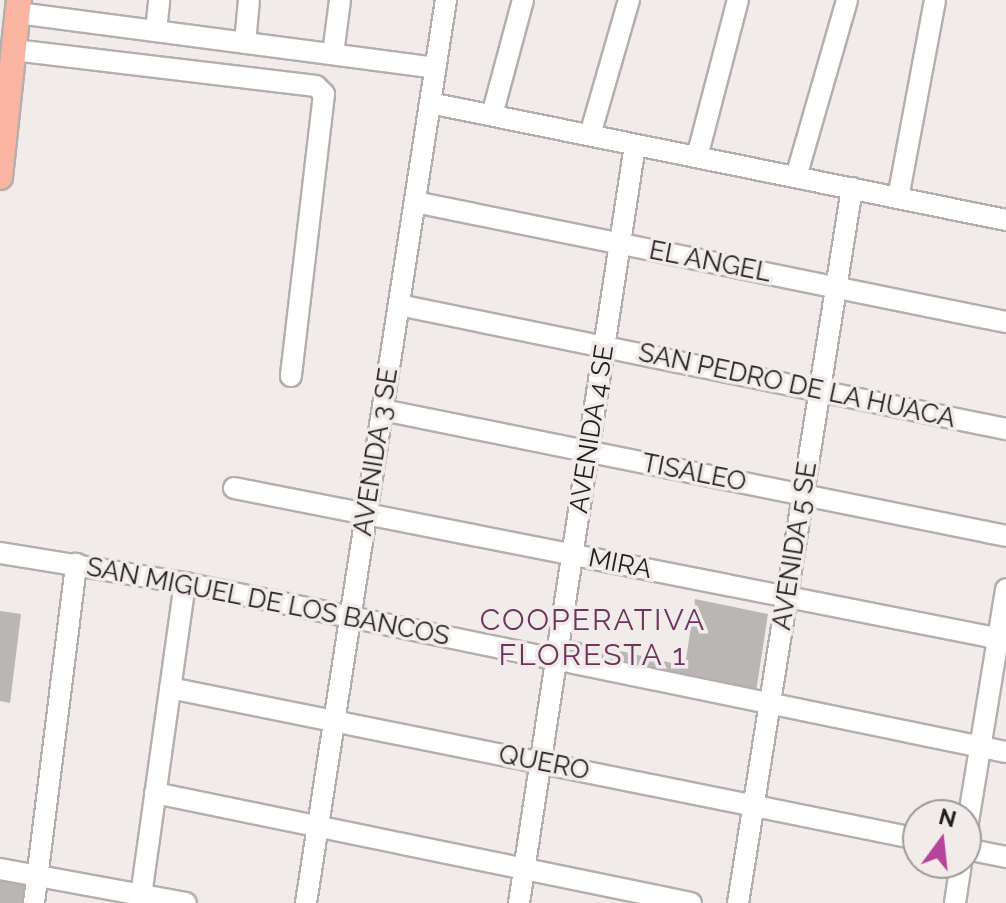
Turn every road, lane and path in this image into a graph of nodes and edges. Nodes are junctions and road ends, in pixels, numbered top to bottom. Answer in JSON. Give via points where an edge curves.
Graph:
{"nodes":[{"id":1,"x":159,"y":0,"type":"edge"},
{"id":2,"x":249,"y":0,"type":"edge"},
{"id":3,"x":340,"y":0,"type":"edge"},
{"id":4,"x":446,"y":0,"type":"edge"},
{"id":5,"x":523,"y":0,"type":"edge"},
{"id":6,"x":629,"y":0,"type":"edge"},
{"id":7,"x":738,"y":0,"type":"edge"},
{"id":8,"x":847,"y":0,"type":"edge"},
{"id":9,"x":935,"y":0,"type":"edge"},
{"id":10,"x":18,"y":6,"type":"edge"},
{"id":11,"x":156,"y":31,"type":"junction"},
{"id":12,"x":245,"y":43,"type":"junction"},
{"id":13,"x":14,"y":50,"type":"junction"},
{"id":14,"x":333,"y":54,"type":"junction"},
{"id":15,"x":435,"y":68,"type":"junction"},
{"id":16,"x":430,"y":103,"type":"junction"},
{"id":17,"x":492,"y":115,"type":"junction"},
{"id":18,"x":590,"y":135,"type":"junction"},
{"id":19,"x":635,"y":145,"type":"junction"},
{"id":20,"x":697,"y":157,"type":"junction"},
{"id":21,"x":0,"y":177,"type":"edge"},
{"id":22,"x":796,"y":177,"type":"junction"},
{"id":23,"x":852,"y":188,"type":"junction"},
{"id":24,"x":898,"y":198,"type":"junction"},
{"id":25,"x":415,"y":202,"type":"junction"},
{"id":26,"x":1005,"y":213,"type":"edge"},
{"id":27,"x":621,"y":244,"type":"junction"},
{"id":28,"x":836,"y":287,"type":"junction"},
{"id":29,"x":399,"y":305,"type":"junction"},
{"id":30,"x":1006,"y":322,"type":"edge"},
{"id":31,"x":605,"y":347,"type":"junction"},
{"id":32,"x":291,"y":376,"type":"dead end"},
{"id":33,"x":820,"y":391,"type":"junction"},
{"id":34,"x":383,"y":410,"type":"junction"},
{"id":35,"x":1006,"y":429,"type":"edge"},
{"id":36,"x":589,"y":452,"type":"junction"},
{"id":37,"x":234,"y":488,"type":"dead end"},
{"id":38,"x":803,"y":495,"type":"junction"},
{"id":39,"x":366,"y":514,"type":"junction"},
{"id":40,"x":1006,"y":536,"type":"edge"},
{"id":41,"x":0,"y":553,"type":"edge"},
{"id":42,"x":573,"y":555,"type":"junction"},
{"id":43,"x":76,"y":564,"type":"junction"},
{"id":44,"x":185,"y":583,"type":"junction"},
{"id":45,"x":1006,"y":589,"type":"edge"},
{"id":46,"x":787,"y":597,"type":"junction"},
{"id":47,"x":350,"y":617,"type":"junction"},
{"id":48,"x":1002,"y":639,"type":"edge"},
{"id":49,"x":557,"y":659,"type":"junction"},
{"id":50,"x":170,"y":688,"type":"junction"},
{"id":51,"x":770,"y":704,"type":"junction"},
{"id":52,"x":334,"y":721,"type":"junction"},
{"id":53,"x":980,"y":747,"type":"junction"},
{"id":54,"x":1006,"y":752,"type":"edge"},
{"id":55,"x":541,"y":763,"type":"junction"},
{"id":56,"x":155,"y":793,"type":"junction"},
{"id":57,"x":972,"y":799,"type":"edge"},
{"id":58,"x":754,"y":806,"type":"junction"},
{"id":59,"x":318,"y":826,"type":"junction"},
{"id":60,"x":902,"y":836,"type":"edge"},
{"id":61,"x":982,"y":852,"type":"edge"},
{"id":62,"x":1006,"y":857,"type":"edge"},
{"id":63,"x":0,"y":869,"type":"edge"},
{"id":64,"x":525,"y":869,"type":"junction"},
{"id":65,"x":37,"y":875,"type":"junction"},
{"id":66,"x":959,"y":879,"type":"edge"},
{"id":67,"x":141,"y":898,"type":"edge"},
{"id":68,"x":34,"y":903,"type":"edge"},
{"id":69,"x":186,"y":903,"type":"edge"},
{"id":70,"x":306,"y":903,"type":"edge"},
{"id":71,"x":519,"y":903,"type":"edge"},
{"id":72,"x":691,"y":903,"type":"edge"},
{"id":73,"x":738,"y":903,"type":"edge"},
{"id":74,"x":955,"y":903,"type":"edge"}],
"edges":[{"from":1,"to":11,"type":"street"},
{"from":2,"to":12,"type":"street"},
{"from":3,"to":14,"type":"street"},
{"from":4,"to":15,"type":"street","name":"AVENIDA 3 SE"},
{"from":5,"to":17,"type":"street"},
{"from":6,"to":18,"type":"street"},
{"from":7,"to":20,"type":"street"},
{"from":8,"to":22,"type":"street"},
{"from":9,"to":24,"type":"street"},
{"from":10,"to":11,"type":"street"},
{"from":10,"to":13,"type":"main road"},
{"from":11,"to":12,"type":"street"},
{"from":12,"to":14,"type":"street"},
{"from":13,"to":21,"type":"main road"},
{"from":13,"to":32,"type":"street","via":[[316,86],[324,94]]},
{"from":14,"to":15,"type":"street"},
{"from":15,"to":16,"type":"street","name":"AVENIDA 3 SE"},
{"from":16,"to":17,"type":"street"},
{"from":16,"to":25,"type":"street","name":"AVENIDA 3 SE"},
{"from":17,"to":18,"type":"street"},
{"from":18,"to":19,"type":"street"},
{"from":19,"to":20,"type":"street"},
{"from":19,"to":27,"type":"street","name":"AVENIDA 4 SE"},
{"from":20,"to":22,"type":"street"},
{"from":22,"to":23,"type":"street"},
{"from":23,"to":24,"type":"street"},
{"from":23,"to":28,"type":"street","name":"AVENIDA 5 SE"},
{"from":24,"to":26,"type":"street"},
{"from":25,"to":27,"type":"street","name":"EL ANGEL"},
{"from":25,"to":29,"type":"street","name":"AVENIDA 3 SE"},
{"from":27,"to":28,"type":"street","name":"EL ANGEL"},
{"from":27,"to":31,"type":"street","name":"AVENIDA 4 SE"},
{"from":28,"to":30,"type":"street","name":"EL ANGEL"},
{"from":28,"to":33,"type":"street","name":"AVENIDA 5 SE"},
{"from":29,"to":31,"type":"street","name":"SAN PEDRO DE LA HUACA"},
{"from":29,"to":34,"type":"street","name":"AVENIDA 3 SE"},
{"from":31,"to":33,"type":"street","name":"SAN PEDRO DE LA HUACA"},
{"from":31,"to":36,"type":"street","name":"AVENIDA 4 SE"},
{"from":33,"to":35,"type":"street","name":"SAN PEDRO DE LA HUACA"},
{"from":33,"to":38,"type":"street","name":"AVENIDA 5 SE"},
{"from":34,"to":36,"type":"street","name":"TISALEO"},
{"from":34,"to":39,"type":"street","name":"AVENIDA 3 SE"},
{"from":36,"to":38,"type":"street","name":"TISALEO"},
{"from":36,"to":42,"type":"street","name":"AVENIDA 4 SE"},
{"from":37,"to":39,"type":"street","name":"MIRA"},
{"from":38,"to":40,"type":"street","name":"TISALEO"},
{"from":38,"to":46,"type":"street","name":"AVENIDA 5 SE"},
{"from":39,"to":42,"type":"street","name":"MIRA"},
{"from":39,"to":47,"type":"street","name":"AVENIDA 3 SE"},
{"from":41,"to":43,"type":"street","name":"SAN MIGUEL DE LOS BANCOS"},
{"from":42,"to":46,"type":"street","name":"MIRA"},
{"from":42,"to":49,"type":"street","name":"AVENIDA 4 SE"},
{"from":43,"to":44,"type":"street","name":"SAN MIGUEL DE LOS BANCOS"},
{"from":43,"to":65,"type":"street"},
{"from":44,"to":47,"type":"street","name":"SAN MIGUEL DE LOS BANCOS"},
{"from":44,"to":50,"type":"street"},
{"from":45,"to":48,"type":"street"},
{"from":46,"to":48,"type":"street","name":"MIRA"},
{"from":46,"to":51,"type":"street","name":"AVENIDA 5 SE"},
{"from":47,"to":49,"type":"street","name":"SAN MIGUEL DE LOS BANCOS"},
{"from":47,"to":52,"type":"street","name":"AVENIDA 3 SE"},
{"from":48,"to":53,"type":"street"},
{"from":49,"to":51,"type":"street","name":"SAN MIGUEL DE LOS BANCOS"},
{"from":49,"to":55,"type":"street","name":"AVENIDA 4 SE"},
{"from":50,"to":52,"type":"street","name":"QUERO"},
{"from":50,"to":56,"type":"street"},
{"from":51,"to":53,"type":"street","name":"SAN MIGUEL DE LOS BANCOS"},
{"from":51,"to":58,"type":"street","name":"AVENIDA 5 SE"},
{"from":52,"to":55,"type":"street","name":"QUERO"},
{"from":52,"to":59,"type":"street","name":"AVENIDA 3 SE"},
{"from":53,"to":54,"type":"street","name":"SAN MIGUEL DE LOS BANCOS"},
{"from":53,"to":57,"type":"street"},
{"from":55,"to":58,"type":"street","name":"QUERO"},
{"from":55,"to":64,"type":"street","name":"AVENIDA 4 SE"},
{"from":56,"to":59,"type":"street"},
{"from":56,"to":67,"type":"street"},
{"from":58,"to":60,"type":"street","name":"QUERO"},
{"from":58,"to":73,"type":"street","name":"AVENIDA 5 SE"},
{"from":59,"to":64,"type":"street"},
{"from":59,"to":70,"type":"street","name":"AVENIDA 3 SE"},
{"from":61,"to":62,"type":"street"},
{"from":63,"to":65,"type":"street"},
{"from":64,"to":71,"type":"street","name":"AVENIDA 4 SE"},
{"from":64,"to":72,"type":"street"},
{"from":65,"to":67,"type":"street"},
{"from":65,"to":68,"type":"street"},
{"from":66,"to":74,"type":"street"},
{"from":67,"to":69,"type":"street"}]}
